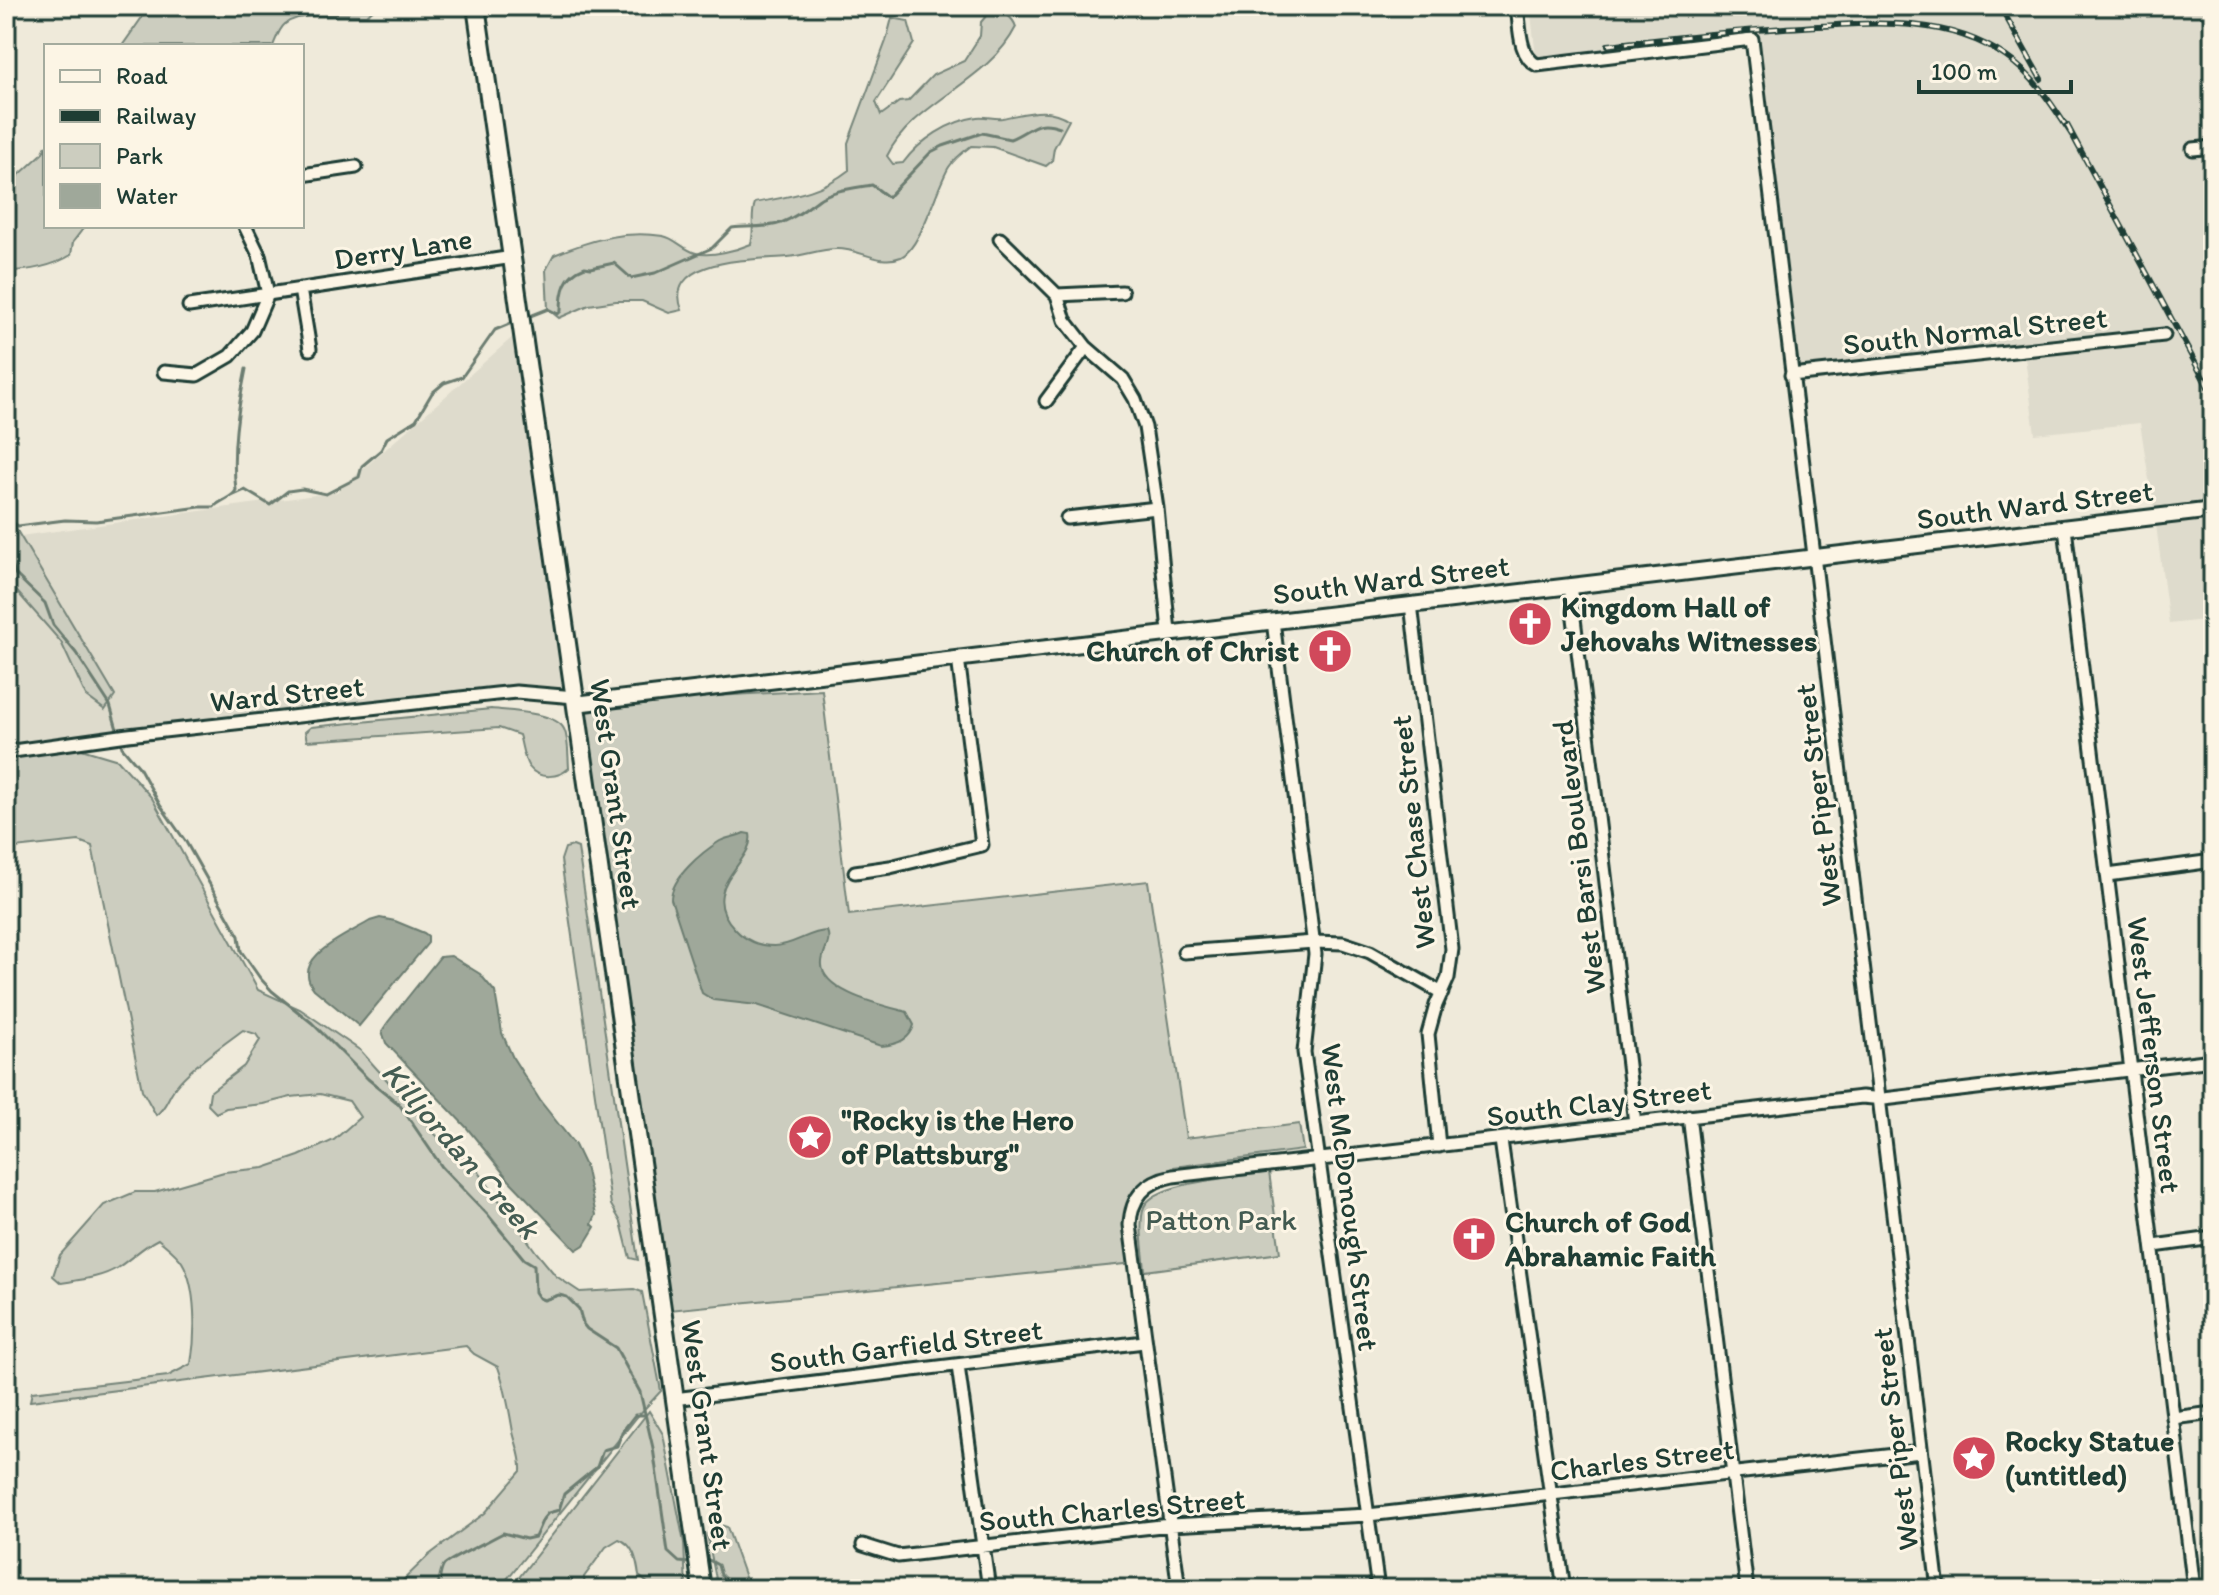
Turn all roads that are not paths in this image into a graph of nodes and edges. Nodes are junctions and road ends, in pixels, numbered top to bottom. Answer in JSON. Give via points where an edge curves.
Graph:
{"nodes":[{"id":1,"x":476,"y":6,"type":"edge"},
{"id":2,"x":1517,"y":6,"type":"edge"},
{"id":3,"x":2213,"y":147,"type":"edge"},
{"id":4,"x":2193,"y":149,"type":"dead end"},
{"id":5,"x":356,"y":167,"type":"dead end"},
{"id":6,"x":304,"y":175,"type":"edge"},
{"id":7,"x":246,"y":228,"type":"edge"},
{"id":8,"x":1000,"y":239,"type":"dead end"},
{"id":9,"x":513,"y":257,"type":"junction"},
{"id":10,"x":300,"y":289,"type":"junction"},
{"id":11,"x":1122,"y":292,"type":"dead end"},
{"id":12,"x":268,"y":294,"type":"junction"},
{"id":13,"x":1057,"y":295,"type":"junction"},
{"id":14,"x":189,"y":306,"type":"dead end"},
{"id":15,"x":2164,"y":335,"type":"dead end"},
{"id":16,"x":1086,"y":347,"type":"junction"},
{"id":17,"x":310,"y":349,"type":"dead end"},
{"id":18,"x":164,"y":372,"type":"dead end"},
{"id":19,"x":1791,"y":375,"type":"junction"},
{"id":20,"x":1046,"y":401,"type":"dead end"},
{"id":21,"x":1157,"y":508,"type":"junction"},
{"id":22,"x":2213,"y":510,"type":"edge"},
{"id":23,"x":1067,"y":518,"type":"dead end"},
{"id":24,"x":2065,"y":528,"type":"junction"},
{"id":25,"x":1814,"y":558,"type":"junction"},
{"id":26,"x":1570,"y":585,"type":"junction"},
{"id":27,"x":1411,"y":604,"type":"junction"},
{"id":28,"x":1273,"y":621,"type":"junction"},
{"id":29,"x":1169,"y":632,"type":"junction"},
{"id":30,"x":958,"y":658,"type":"junction"},
{"id":31,"x":575,"y":700,"type":"junction"},
{"id":32,"x":6,"y":752,"type":"edge"},
{"id":33,"x":2213,"y":861,"type":"edge"},
{"id":34,"x":855,"y":872,"type":"dead end"},
{"id":35,"x":2108,"y":875,"type":"junction"},
{"id":36,"x":1314,"y":942,"type":"junction"},
{"id":37,"x":1184,"y":952,"type":"dead end"},
{"id":38,"x":1442,"y":993,"type":"junction"},
{"id":39,"x":2213,"y":1060,"type":"edge"},
{"id":40,"x":2131,"y":1071,"type":"junction"},
{"id":41,"x":1879,"y":1099,"type":"junction"},
{"id":42,"x":1689,"y":1116,"type":"junction"},
{"id":43,"x":1635,"y":1123,"type":"junction"},
{"id":44,"x":1501,"y":1140,"type":"junction"},
{"id":45,"x":1439,"y":1146,"type":"junction"},
{"id":46,"x":1319,"y":1159,"type":"junction"},
{"id":47,"x":2213,"y":1238,"type":"edge"},
{"id":48,"x":2154,"y":1246,"type":"junction"},
{"id":49,"x":1144,"y":1342,"type":"junction"},
{"id":50,"x":958,"y":1366,"type":"junction"},
{"id":51,"x":674,"y":1399,"type":"junction"},
{"id":52,"x":2213,"y":1413,"type":"edge"},
{"id":53,"x":2173,"y":1418,"type":"junction"},
{"id":54,"x":1921,"y":1452,"type":"junction"},
{"id":55,"x":1733,"y":1473,"type":"junction"},
{"id":56,"x":1551,"y":1495,"type":"junction"},
{"id":57,"x":1368,"y":1515,"type":"junction"},
{"id":58,"x":1170,"y":1525,"type":"junction"},
{"id":59,"x":863,"y":1545,"type":"dead end"},
{"id":60,"x":983,"y":1545,"type":"junction"},
{"id":61,"x":702,"y":1589,"type":"edge"},
{"id":62,"x":989,"y":1589,"type":"edge"},
{"id":63,"x":1179,"y":1589,"type":"edge"},
{"id":64,"x":1378,"y":1589,"type":"edge"},
{"id":65,"x":1564,"y":1589,"type":"edge"},
{"id":66,"x":1747,"y":1589,"type":"edge"},
{"id":67,"x":1938,"y":1589,"type":"edge"},
{"id":68,"x":2194,"y":1589,"type":"edge"}],
"edges":[{"from":1,"to":9,"type":"main road","name":"West Grant Street"},
{"from":2,"to":19,"type":"street","name":"West Piper Street","via":[[1524,53],[1537,65],[1752,39]]},
{"from":3,"to":4,"type":"street"},
{"from":5,"to":6,"type":"street"},
{"from":7,"to":12,"type":"street"},
{"from":8,"to":13,"type":"street"},
{"from":9,"to":10,"type":"street","name":"Derry Lane"},
{"from":9,"to":31,"type":"main road","name":"West Grant Street"},
{"from":10,"to":12,"type":"street","name":"Derry Lane"},
{"from":10,"to":17,"type":"street","name":"Derry Lane"},
{"from":11,"to":13,"type":"street"},
{"from":12,"to":14,"type":"street","name":"Derry Lane"},
{"from":12,"to":18,"type":"street","via":[[252,331],[230,356],[197,375]]},
{"from":13,"to":16,"type":"street","via":[[1065,320]]},
{"from":15,"to":19,"type":"street","name":"South Normal Street"},
{"from":16,"to":20,"type":"street"},
{"from":16,"to":21,"type":"street","via":[[1123,379],[1135,399],[1145,427]]},
{"from":19,"to":25,"type":"street","name":"West Piper Street"},
{"from":21,"to":23,"type":"street"},
{"from":21,"to":29,"type":"street"},
{"from":22,"to":24,"type":"street","name":"South Ward Street"},
{"from":24,"to":25,"type":"street","name":"South Ward Street"},
{"from":24,"to":35,"type":"street","name":"West Jefferson Street"},
{"from":25,"to":26,"type":"street","name":"South Ward Street"},
{"from":25,"to":41,"type":"street","name":"West Piper Street"},
{"from":26,"to":27,"type":"street","name":"South Ward Street"},
{"from":26,"to":43,"type":"street","name":"West Barsi Boulevard"},
{"from":27,"to":28,"type":"street","name":"South Ward Street"},
{"from":27,"to":38,"type":"street","name":"West Chase Street","via":[[1452,949]]},
{"from":28,"to":29,"type":"street","name":"South Ward Street"},
{"from":28,"to":36,"type":"street","name":"West McDonough Street"},
{"from":29,"to":30,"type":"street","name":"South Ward Street"},
{"from":30,"to":31,"type":"street","name":"South Ward Street"},
{"from":30,"to":34,"type":"street","via":[[982,845]]},
{"from":31,"to":32,"type":"street","name":"Ward Street","via":[[516,692]]},
{"from":31,"to":51,"type":"main road","name":"West Grant Street"},
{"from":33,"to":35,"type":"street"},
{"from":35,"to":40,"type":"street","name":"West Jefferson Street"},
{"from":36,"to":37,"type":"street"},
{"from":36,"to":38,"type":"street","via":[[1357,947]]},
{"from":36,"to":46,"type":"street","name":"West McDonough Street","via":[[1304,1052]]},
{"from":38,"to":45,"type":"street","name":"West Chase Street","via":[[1428,1034]]},
{"from":39,"to":40,"type":"street","name":"South Clay Street"},
{"from":40,"to":41,"type":"street","name":"South Clay Street"},
{"from":40,"to":48,"type":"street","name":"West Jefferson Street"},
{"from":41,"to":42,"type":"street","name":"South Clay Street"},
{"from":41,"to":54,"type":"street","name":"West Piper Street"},
{"from":42,"to":43,"type":"street","name":"South Clay Street"},
{"from":42,"to":55,"type":"street"},
{"from":43,"to":44,"type":"street","name":"South Clay Street"},
{"from":44,"to":45,"type":"street","name":"South Clay Street"},
{"from":44,"to":56,"type":"street"},
{"from":45,"to":46,"type":"street","name":"South Clay Street"},
{"from":46,"to":49,"type":"street","name":"South Clay Street","via":[[1173,1176],[1153,1182],[1138,1195],[1130,1225]]},
{"from":46,"to":57,"type":"street","name":"West McDonough Street"},
{"from":47,"to":48,"type":"street"},
{"from":48,"to":53,"type":"street","name":"West Jefferson Street"},
{"from":49,"to":50,"type":"street","name":"South Garfield Street"},
{"from":49,"to":58,"type":"street","name":"South Clay Street"},
{"from":50,"to":51,"type":"street","name":"South Garfield Street"},
{"from":50,"to":60,"type":"street"},
{"from":51,"to":61,"type":"main road","name":"West Grant Street"},
{"from":52,"to":53,"type":"street"},
{"from":53,"to":68,"type":"street","name":"West Jefferson Street"},
{"from":54,"to":55,"type":"street","name":"Charles Street"},
{"from":54,"to":67,"type":"street","name":"West Piper Street"},
{"from":55,"to":56,"type":"street","name":"Charles Street"},
{"from":55,"to":66,"type":"street"},
{"from":56,"to":57,"type":"street","name":"Charles Street"},
{"from":56,"to":65,"type":"street"},
{"from":57,"to":58,"type":"street","name":"South Charles Street"},
{"from":57,"to":64,"type":"street","name":"West McDonough Street"},
{"from":58,"to":60,"type":"street","name":"South Charles Street"},
{"from":58,"to":63,"type":"street","name":"South Clay Street"},
{"from":59,"to":60,"type":"street","name":"South Charles Street","via":[[898,1556]]},
{"from":60,"to":62,"type":"street"}]}
